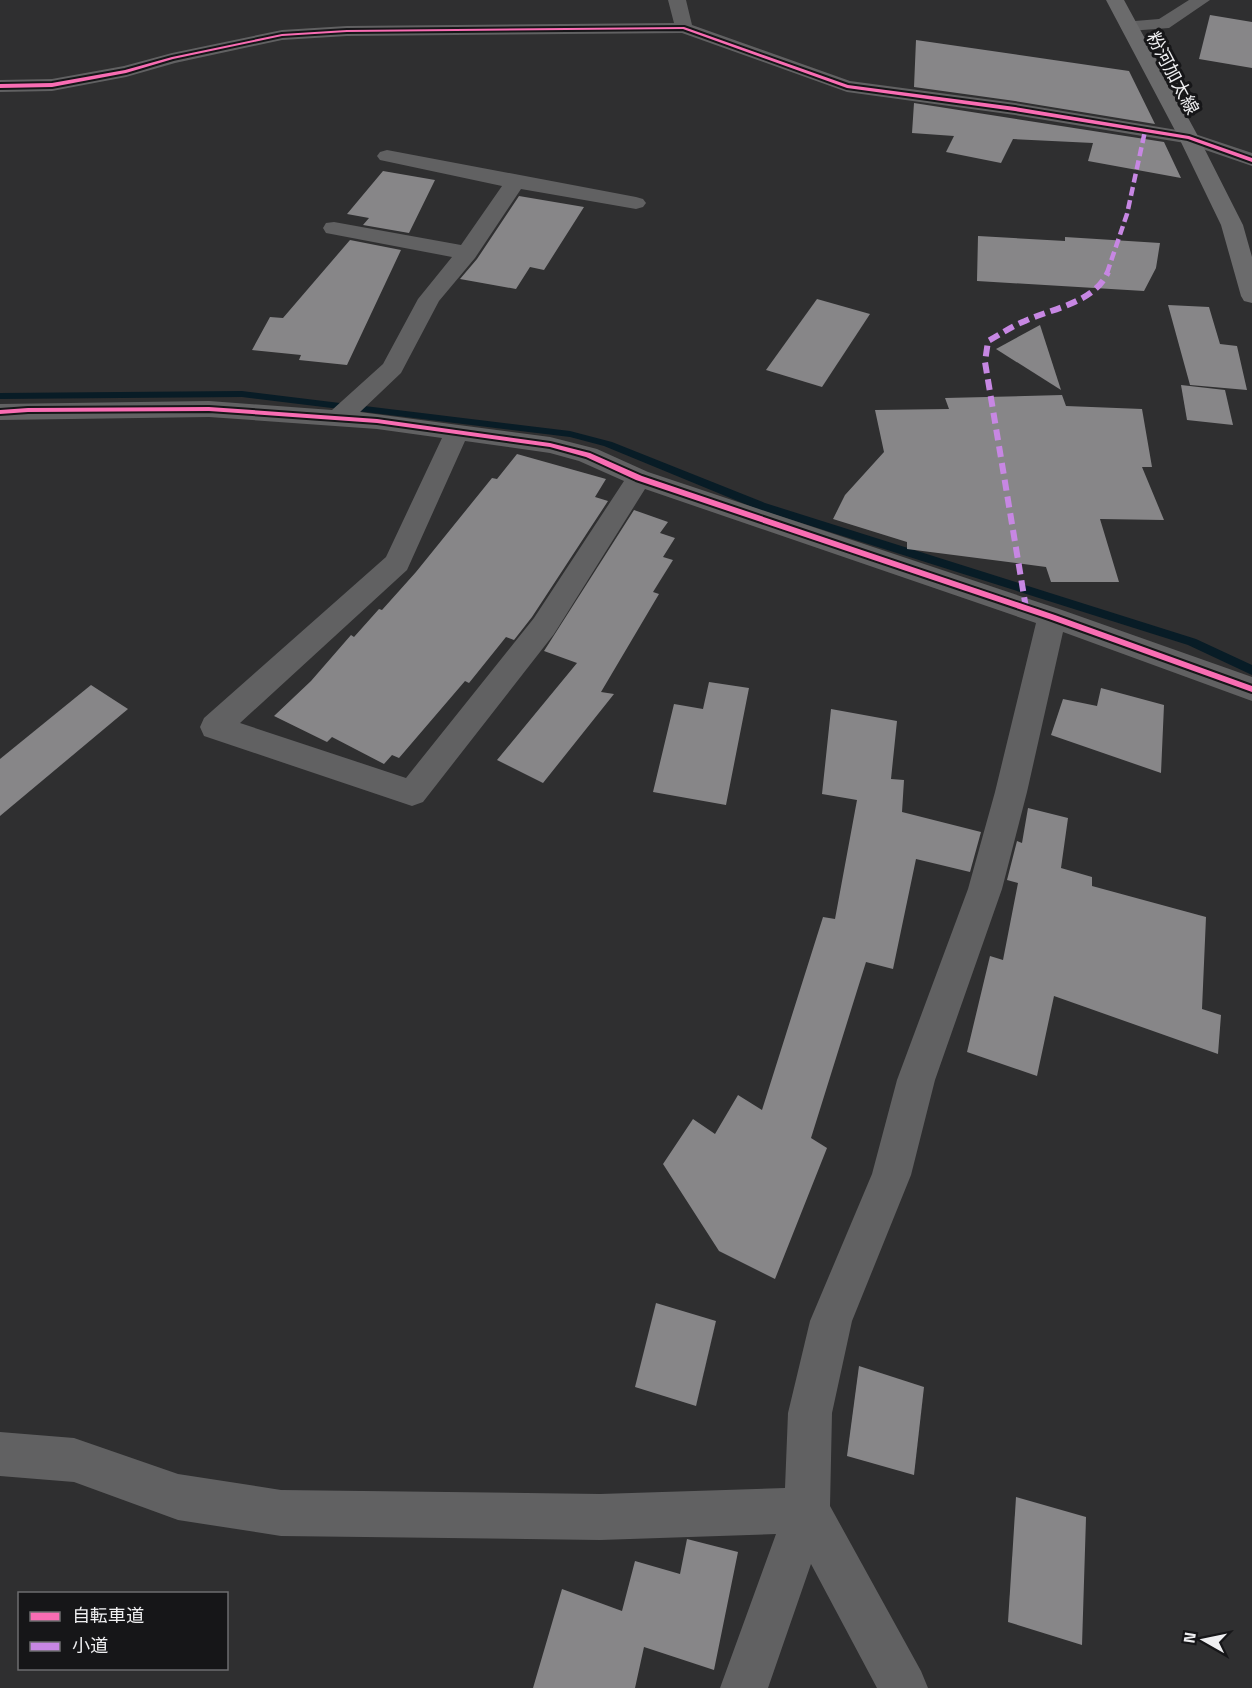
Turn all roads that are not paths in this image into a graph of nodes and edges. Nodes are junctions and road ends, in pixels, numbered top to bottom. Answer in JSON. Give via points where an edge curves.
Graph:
{"nodes":[{"id":1,"x":677,"y":0,"type":"edge"},
{"id":2,"x":1115,"y":0,"type":"edge"},
{"id":3,"x":1201,"y":0,"type":"edge"},
{"id":4,"x":1129,"y":26,"type":"junction"},
{"id":5,"x":684,"y":28,"type":"junction"},
{"id":6,"x":0,"y":86,"type":"edge"},
{"id":7,"x":1189,"y":138,"type":"junction"},
{"id":8,"x":387,"y":156,"type":"dead end"},
{"id":9,"x":1252,"y":160,"type":"edge"},
{"id":10,"x":514,"y":182,"type":"junction"},
{"id":11,"x":636,"y":203,"type":"dead end"},
{"id":12,"x":334,"y":228,"type":"dead end"},
{"id":13,"x":466,"y":253,"type":"junction"},
{"id":14,"x":1252,"y":296,"type":"edge"},
{"id":15,"x":0,"y":412,"type":"edge"},
{"id":16,"x":338,"y":418,"type":"junction"},
{"id":17,"x":457,"y":432,"type":"junction"},
{"id":18,"x":639,"y":478,"type":"junction"},
{"id":19,"x":1052,"y":617,"type":"junction"},
{"id":20,"x":1252,"y":689,"type":"edge"},
{"id":21,"x":0,"y":1454,"type":"edge"},
{"id":22,"x":807,"y":1510,"type":"junction"},
{"id":23,"x":744,"y":1688,"type":"edge"},
{"id":24,"x":904,"y":1688,"type":"edge"}],
"edges":[{"from":1,"to":5,"type":"street"},
{"from":2,"to":4,"type":"main road","name":"粉河加太線"},
{"from":3,"to":4,"type":"street","via":[[1163,24]]},
{"from":4,"to":7,"type":"main road","name":"粉河加太線"},
{"from":5,"to":6,"type":"street","via":[[282,34],[52,85]]},
{"from":5,"to":7,"type":"street","via":[[847,86]]},
{"from":7,"to":9,"type":"street"},
{"from":7,"to":14,"type":"main road","name":"粉河加太線","via":[[1232,225]]},
{"from":8,"to":10,"type":"street"},
{"from":10,"to":11,"type":"street"},
{"from":10,"to":13,"type":"street"},
{"from":12,"to":13,"type":"street"},
{"from":13,"to":16,"type":"street","via":[[429,299],[393,368]]},
{"from":15,"to":16,"type":"street","via":[[209,409]]},
{"from":16,"to":17,"type":"street"},
{"from":17,"to":18,"type":"street","via":[[550,445],[588,455]]},
{"from":17,"to":18,"type":"street","via":[[397,562],[215,727],[412,793],[544,626]]},
{"from":18,"to":19,"type":"street"},
{"from":19,"to":20,"type":"street"},
{"from":19,"to":22,"type":"street","via":[[985,890],[916,1080],[891,1175],[831,1321],[810,1413]]},
{"from":21,"to":22,"type":"street","via":[[74,1460],[178,1497],[281,1513],[600,1517]]},
{"from":22,"to":23,"type":"street"},
{"from":22,"to":24,"type":"street"}]}
